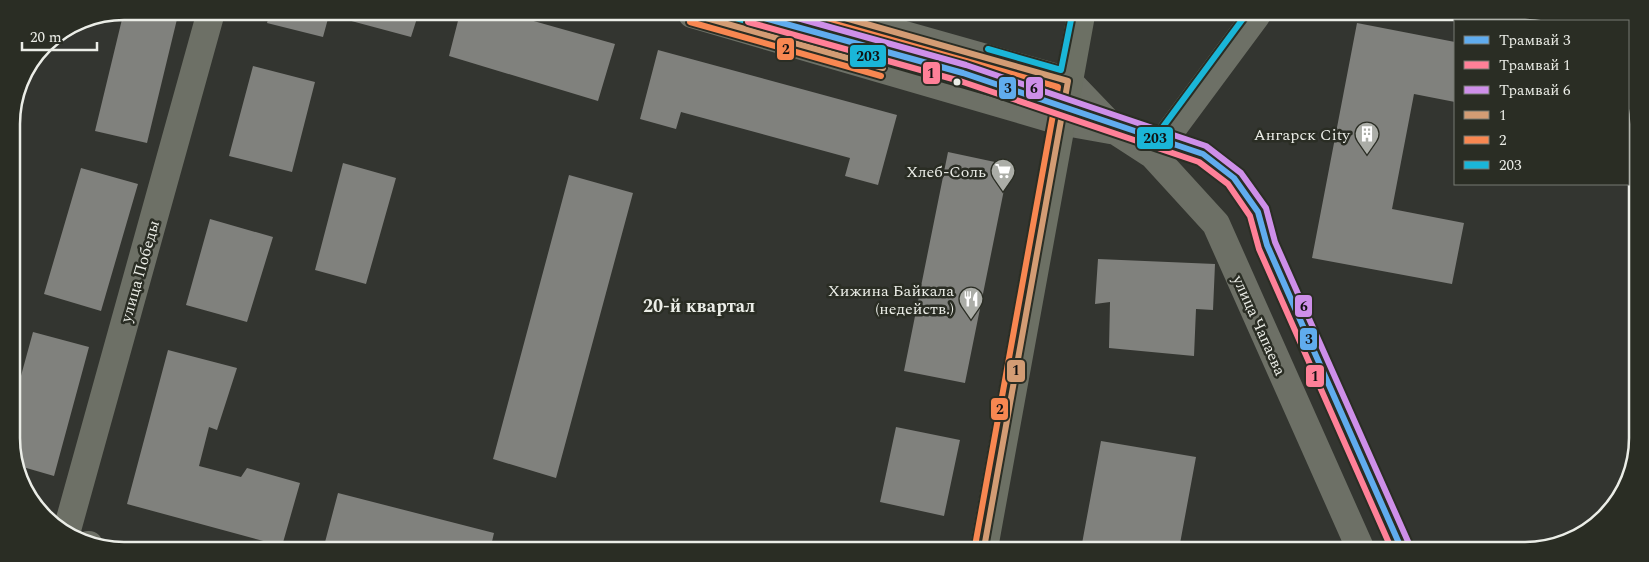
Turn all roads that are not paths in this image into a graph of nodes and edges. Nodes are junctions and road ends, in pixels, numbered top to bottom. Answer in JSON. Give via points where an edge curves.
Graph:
{"nodes":[{"id":1,"x":209,"y":20,"type":"edge"},
{"id":2,"x":713,"y":20,"type":"edge"},
{"id":3,"x":851,"y":20,"type":"edge"},
{"id":4,"x":1080,"y":20,"type":"edge"},
{"id":5,"x":1253,"y":20,"type":"edge"},
{"id":6,"x":1068,"y":81,"type":"junction"},
{"id":7,"x":1060,"y":121,"type":"junction"},
{"id":8,"x":1116,"y":131,"type":"junction"},
{"id":9,"x":1152,"y":155,"type":"junction"},
{"id":10,"x":68,"y":525,"type":"edge"},
{"id":11,"x":985,"y":542,"type":"edge"},
{"id":12,"x":1357,"y":542,"type":"edge"}],
"edges":[{"from":1,"to":10,"type":"street","name":"улица Победы"},
{"from":2,"to":7,"type":"street"},
{"from":3,"to":6,"type":"street"},
{"from":4,"to":6,"type":"main road"},
{"from":5,"to":9,"type":"street"},
{"from":6,"to":7,"type":"main road"},
{"from":6,"to":8,"type":"street"},
{"from":7,"to":8,"type":"street"},
{"from":7,"to":11,"type":"main road"},
{"from":8,"to":9,"type":"street","name":"улица Чапаева"},
{"from":9,"to":12,"type":"street","name":"улица Чапаева","via":[[1216,224]]}]}
